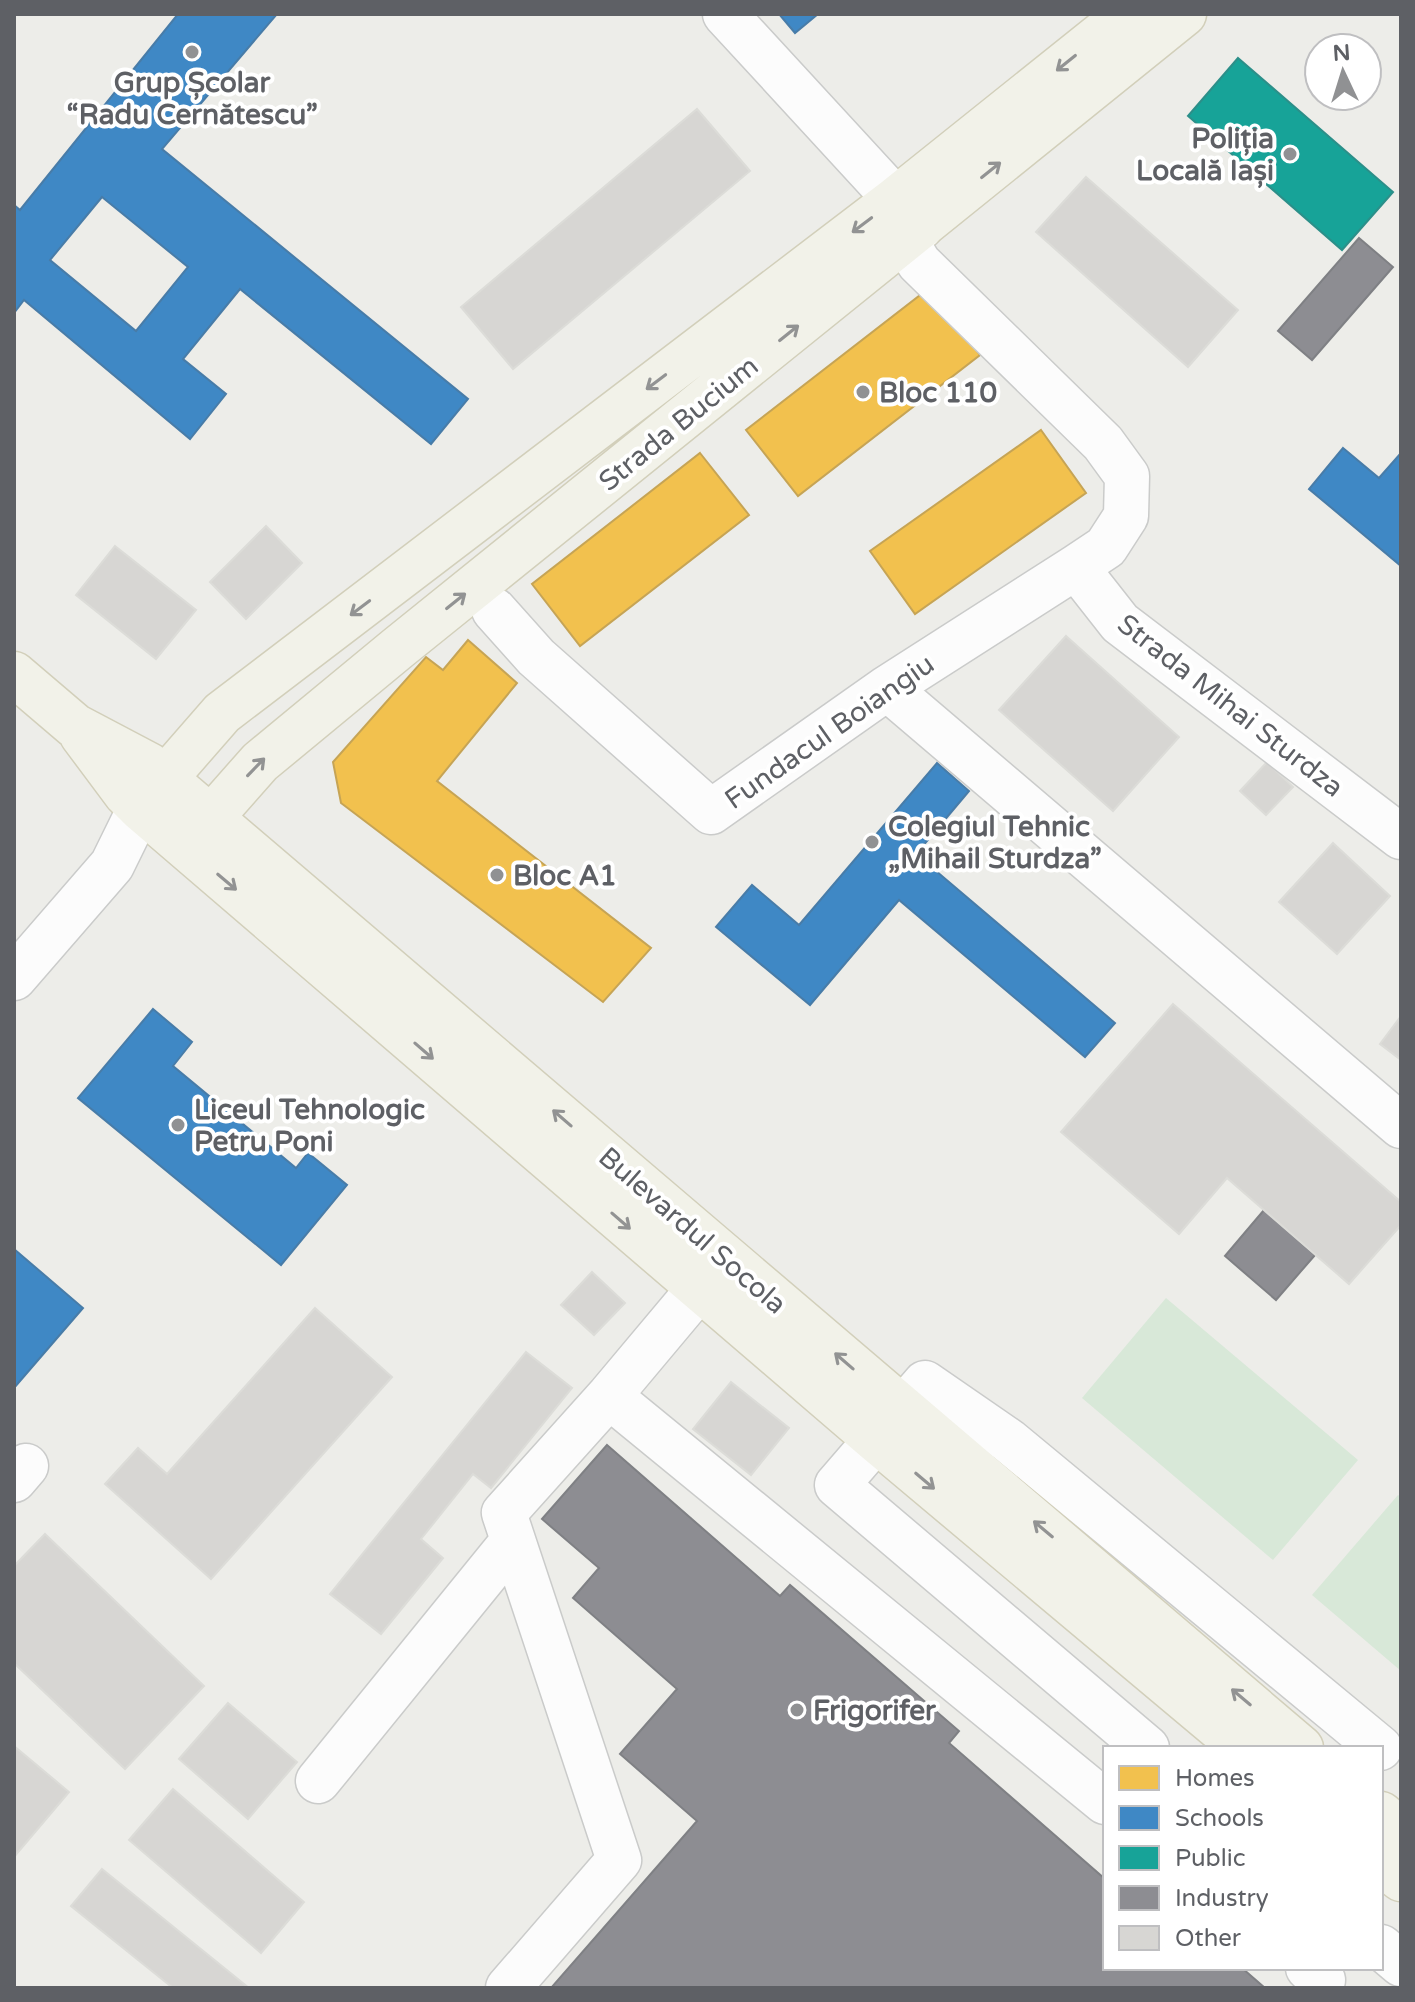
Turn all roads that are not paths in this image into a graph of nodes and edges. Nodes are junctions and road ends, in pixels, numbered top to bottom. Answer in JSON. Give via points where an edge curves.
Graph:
{"nodes":[{"id":1,"x":725,"y":14,"type":"edge"},
{"id":2,"x":1127,"y":14,"type":"edge"},
{"id":3,"x":1184,"y":14,"type":"edge"},
{"id":4,"x":907,"y":222,"type":"junction"},
{"id":5,"x":1076,"y":567,"type":"junction"},
{"id":6,"x":494,"y":610,"type":"dead end"},
{"id":7,"x":14,"y":674,"type":"edge"},
{"id":8,"x":887,"y":688,"type":"junction"},
{"id":9,"x":153,"y":793,"type":"junction"},
{"id":10,"x":198,"y":832,"type":"junction"},
{"id":11,"x":1401,"y":837,"type":"edge"},
{"id":12,"x":112,"y":865,"type":"junction"},
{"id":13,"x":14,"y":978,"type":"edge"},
{"id":14,"x":1401,"y":1126,"type":"edge"},
{"id":15,"x":712,"y":1273,"type":"junction"},
{"id":16,"x":609,"y":1396,"type":"junction"},
{"id":17,"x":888,"y":1425,"type":"junction"},
{"id":18,"x":513,"y":1541,"type":"junction"},
{"id":19,"x":1145,"y":1746,"type":"edge"},
{"id":20,"x":1241,"y":1746,"type":"edge"},
{"id":21,"x":1298,"y":1746,"type":"edge"},
{"id":22,"x":1379,"y":1746,"type":"edge"},
{"id":23,"x":1383,"y":1750,"type":"edge"},
{"id":24,"x":1401,"y":1765,"type":"edge"},
{"id":25,"x":318,"y":1781,"type":"dead end"},
{"id":26,"x":1103,"y":1800,"type":"edge"},
{"id":27,"x":1383,"y":1816,"type":"edge"},
{"id":28,"x":1401,"y":1831,"type":"edge"},
{"id":29,"x":1383,"y":1865,"type":"edge"},
{"id":30,"x":1401,"y":1879,"type":"edge"},
{"id":31,"x":1383,"y":1949,"type":"edge"},
{"id":32,"x":1401,"y":1964,"type":"edge"},
{"id":33,"x":1310,"y":1970,"type":"edge"},
{"id":34,"x":508,"y":1988,"type":"edge"},
{"id":35,"x":1317,"y":1988,"type":"edge"}],
"edges":[{"from":1,"to":4,"type":"street"},
{"from":2,"to":4,"type":"main road","name":"Strada Bucium","one_way":true},
{"from":4,"to":3,"type":"main road","name":"Strada Bucium","one_way":true},
{"from":4,"to":5,"type":"street","via":[[919,263],[1103,443],[1127,476],[1126,516],[1106,547]]},
{"from":4,"to":9,"type":"main road","name":"Strada Bucium","one_way":true,"via":[[222,713]]},
{"from":10,"to":4,"type":"main road","name":"Strada Bucium","one_way":true,"via":[[260,762]]},
{"from":5,"to":8,"type":"street","name":"Fundacul Boiangiu"},
{"from":5,"to":11,"type":"street","name":"Strada Mihai Sturdza","via":[[1120,623]]},
{"from":6,"to":8,"type":"street","name":"Fundacul Boiangiu","via":[[536,657],[711,812]]},
{"from":7,"to":9,"type":"main road","name":"Bulevardul Socola","via":[[75,726],[126,794]]},
{"from":8,"to":14,"type":"street"},
{"from":9,"to":10,"type":"main road","name":"Bulevardul Socola"},
{"from":9,"to":12,"type":"street"},
{"from":10,"to":12,"type":"street"},
{"from":10,"to":15,"type":"main road","name":"Bulevardul Socola"},
{"from":12,"to":13,"type":"street"},
{"from":15,"to":16,"type":"street"},
{"from":15,"to":17,"type":"main road","name":"Bulevardul Socola"},
{"from":16,"to":18,"type":"street","via":[[504,1513]]},
{"from":16,"to":26,"type":"street"},
{"from":17,"to":19,"type":"street","via":[[837,1485]]},
{"from":17,"to":20,"type":"main road","name":"Bulevardul Socola","one_way":true},
{"from":21,"to":17,"type":"main road","name":"Bulevardul Socola","one_way":true},
{"from":17,"to":22,"type":"street","via":[[925,1383],[1009,1441]]},
{"from":18,"to":25,"type":"street"},
{"from":18,"to":34,"type":"street","via":[[619,1860]]},
{"from":23,"to":24,"type":"street"},
{"from":27,"to":28,"type":"main road"},
{"from":29,"to":30,"type":"main road"},
{"from":31,"to":32,"type":"street"},
{"from":33,"to":35,"type":"street","via":[[1323,1980]]}]}
